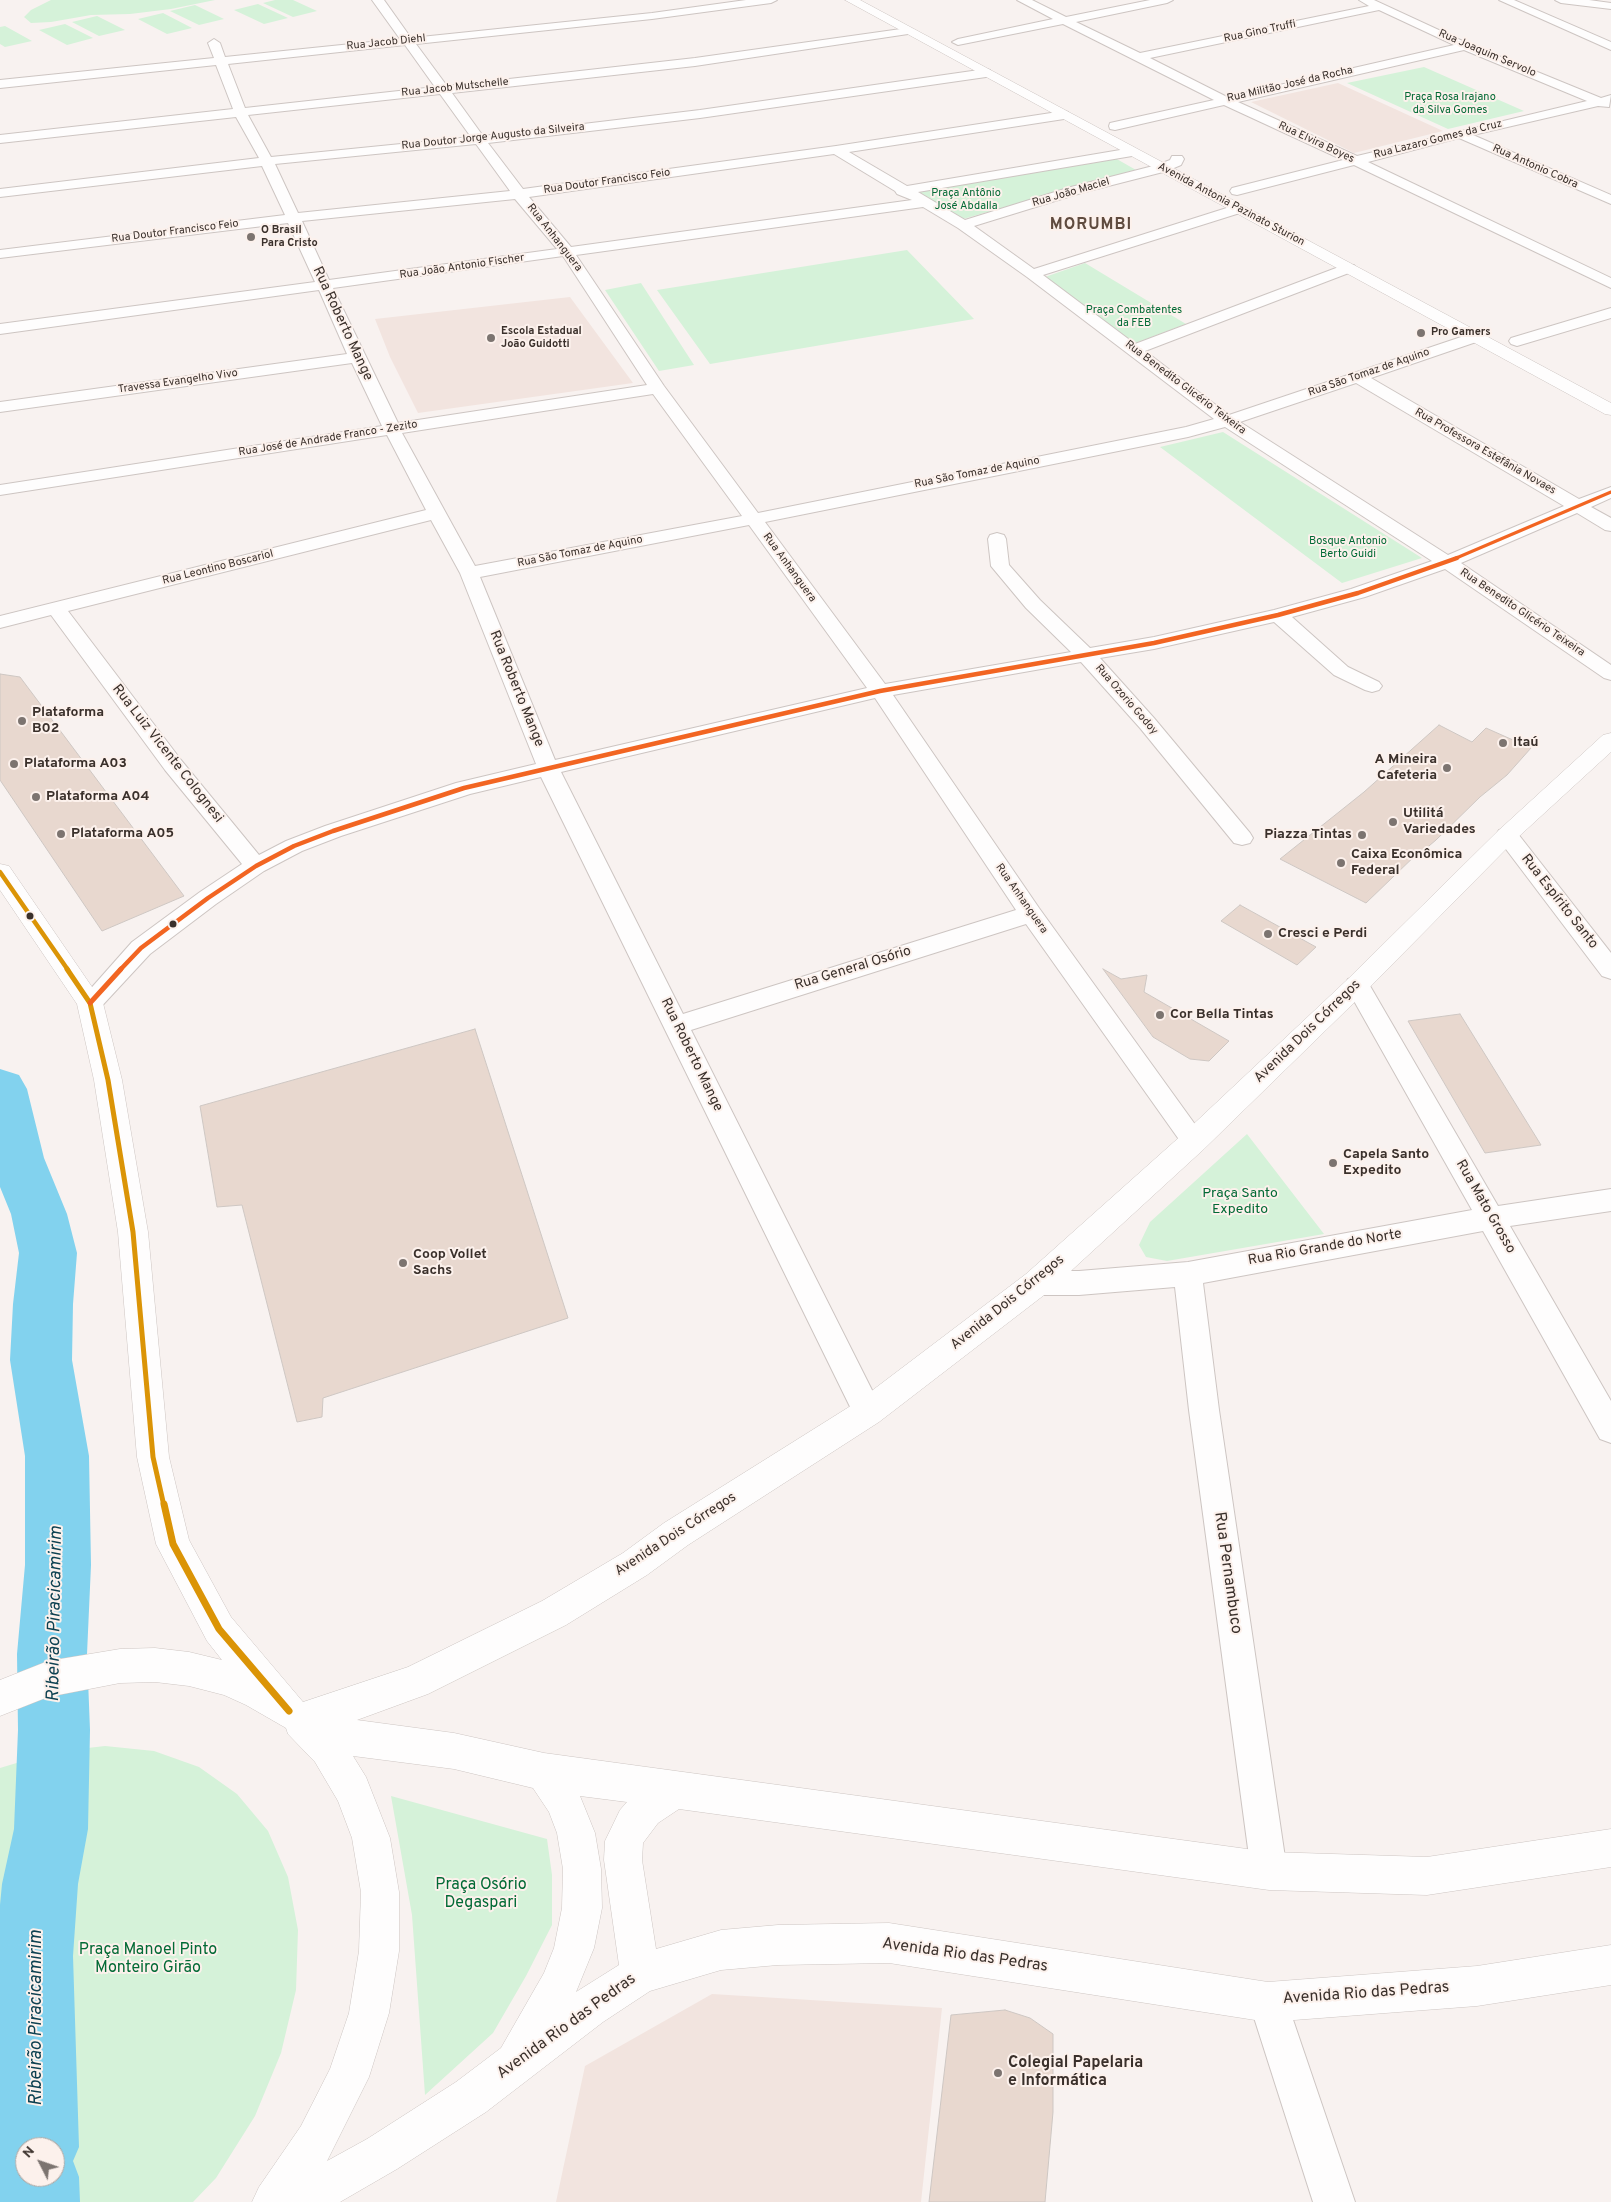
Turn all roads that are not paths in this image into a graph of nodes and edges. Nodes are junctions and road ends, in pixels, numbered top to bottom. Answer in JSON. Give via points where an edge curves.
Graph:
{"nodes":[{"id":1,"x":378,"y":0,"type":"edge"},
{"id":2,"x":771,"y":0,"type":"edge"},
{"id":3,"x":851,"y":0,"type":"edge"},
{"id":4,"x":881,"y":0,"type":"edge"},
{"id":5,"x":1023,"y":0,"type":"edge"},
{"id":6,"x":1166,"y":0,"type":"edge"},
{"id":7,"x":1364,"y":0,"type":"edge"},
{"id":8,"x":1505,"y":0,"type":"edge"},
{"id":9,"x":1561,"y":0,"type":"edge"},
{"id":10,"x":1611,"y":6,"type":"edge"},
{"id":11,"x":1379,"y":7,"type":"junction"},
{"id":12,"x":1067,"y":21,"type":"junction"},
{"id":13,"x":908,"y":31,"type":"junction"},
{"id":14,"x":409,"y":41,"type":"junction"},
{"id":15,"x":958,"y":42,"type":"junction"},
{"id":16,"x":214,"y":43,"type":"dead end"},
{"id":17,"x":1465,"y":46,"type":"junction"},
{"id":18,"x":1611,"y":46,"type":"edge"},
{"id":19,"x":1140,"y":57,"type":"junction"},
{"id":20,"x":219,"y":61,"type":"junction"},
{"id":21,"x":986,"y":73,"type":"junction"},
{"id":22,"x":1029,"y":80,"type":"dead end"},
{"id":23,"x":0,"y":84,"type":"edge"},
{"id":24,"x":443,"y":89,"type":"junction"},
{"id":25,"x":1224,"y":100,"type":"junction"},
{"id":26,"x":1608,"y":103,"type":"edge"},
{"id":27,"x":240,"y":112,"type":"junction"},
{"id":28,"x":1064,"y":115,"type":"junction"},
{"id":29,"x":1111,"y":124,"type":"junction"},
{"id":30,"x":1460,"y":134,"type":"junction"},
{"id":31,"x":1133,"y":135,"type":"dead end"},
{"id":32,"x":0,"y":139,"type":"edge"},
{"id":33,"x":480,"y":140,"type":"junction"},
{"id":34,"x":836,"y":150,"type":"junction"},
{"id":35,"x":1159,"y":150,"type":"dead end"},
{"id":36,"x":1132,"y":152,"type":"junction"},
{"id":37,"x":1177,"y":159,"type":"junction"},
{"id":38,"x":267,"y":161,"type":"junction"},
{"id":39,"x":1356,"y":161,"type":"junction"},
{"id":40,"x":1162,"y":168,"type":"junction"},
{"id":41,"x":1194,"y":168,"type":"dead end"},
{"id":42,"x":1233,"y":189,"type":"joint"},
{"id":43,"x":902,"y":191,"type":"junction"},
{"id":44,"x":0,"y":193,"type":"edge"},
{"id":45,"x":519,"y":194,"type":"junction"},
{"id":46,"x":1254,"y":200,"type":"dead end"},
{"id":47,"x":1611,"y":200,"type":"edge"},
{"id":48,"x":923,"y":203,"type":"junction"},
{"id":49,"x":1238,"y":208,"type":"junction"},
{"id":50,"x":293,"y":218,"type":"junction"},
{"id":51,"x":963,"y":225,"type":"junction"},
{"id":52,"x":568,"y":253,"type":"junction"},
{"id":53,"x":0,"y":254,"type":"edge"},
{"id":54,"x":1349,"y":268,"type":"junction"},
{"id":55,"x":1032,"y":274,"type":"junction"},
{"id":56,"x":1611,"y":284,"type":"edge"},
{"id":57,"x":324,"y":286,"type":"junction"},
{"id":58,"x":1611,"y":313,"type":"edge"},
{"id":59,"x":1477,"y":328,"type":"junction"},
{"id":60,"x":0,"y":329,"type":"edge"},
{"id":61,"x":1501,"y":333,"type":"dead end"},
{"id":62,"x":1517,"y":341,"type":"junction"},
{"id":63,"x":1134,"y":350,"type":"junction"},
{"id":64,"x":1534,"y":350,"type":"dead end"},
{"id":65,"x":357,"y":357,"type":"junction"},
{"id":66,"x":1358,"y":377,"type":"junction"},
{"id":67,"x":657,"y":388,"type":"junction"},
{"id":68,"x":0,"y":406,"type":"edge"},
{"id":69,"x":1611,"y":410,"type":"edge"},
{"id":70,"x":1227,"y":421,"type":"junction"},
{"id":71,"x":392,"y":429,"type":"junction"},
{"id":72,"x":0,"y":490,"type":"edge"},
{"id":73,"x":1611,"y":492,"type":"edge"},
{"id":74,"x":1577,"y":506,"type":"junction"},
{"id":75,"x":437,"y":513,"type":"junction"},
{"id":76,"x":753,"y":519,"type":"junction"},
{"id":77,"x":1611,"y":526,"type":"edge"},
{"id":78,"x":997,"y":539,"type":"dead end"},
{"id":79,"x":1447,"y":562,"type":"junction"},
{"id":80,"x":469,"y":573,"type":"junction"},
{"id":81,"x":56,"y":609,"type":"junction"},
{"id":82,"x":1278,"y":615,"type":"junction"},
{"id":83,"x":0,"y":622,"type":"edge"},
{"id":84,"x":1086,"y":655,"type":"junction"},
{"id":85,"x":1611,"y":674,"type":"edge"},
{"id":86,"x":1372,"y":686,"type":"dead end"},
{"id":87,"x":880,"y":691,"type":"junction"},
{"id":88,"x":1611,"y":740,"type":"edge"},
{"id":89,"x":548,"y":768,"type":"junction"},
{"id":90,"x":1507,"y":835,"type":"junction"},
{"id":91,"x":1242,"y":838,"type":"dead end"},
{"id":92,"x":256,"y":866,"type":"junction"},
{"id":93,"x":0,"y":872,"type":"edge"},
{"id":94,"x":1031,"y":914,"type":"junction"},
{"id":95,"x":1611,"y":970,"type":"edge"},
{"id":96,"x":1357,"y":985,"type":"junction"},
{"id":97,"x":90,"y":1003,"type":"junction"},
{"id":98,"x":676,"y":1024,"type":"junction"},
{"id":99,"x":1194,"y":1141,"type":"junction"},
{"id":100,"x":1611,"y":1200,"type":"edge"},
{"id":101,"x":1491,"y":1218,"type":"junction"},
{"id":102,"x":1188,"y":1274,"type":"junction"},
{"id":103,"x":1037,"y":1283,"type":"junction"},
{"id":104,"x":868,"y":1412,"type":"junction"},
{"id":105,"x":1611,"y":1429,"type":"edge"},
{"id":106,"x":0,"y":1698,"type":"edge"},
{"id":107,"x":300,"y":1721,"type":"junction"},
{"id":108,"x":544,"y":1772,"type":"junction"},
{"id":109,"x":675,"y":1789,"type":"junction"},
{"id":110,"x":1611,"y":1848,"type":"edge"},
{"id":111,"x":1269,"y":1871,"type":"junction"},
{"id":112,"x":1611,"y":1965,"type":"edge"},
{"id":113,"x":640,"y":1974,"type":"junction"},
{"id":114,"x":1268,"y":2002,"type":"junction"},
{"id":115,"x":514,"y":2066,"type":"junction"},
{"id":116,"x":274,"y":2202,"type":"edge"},
{"id":117,"x":298,"y":2202,"type":"edge"},
{"id":118,"x":1334,"y":2202,"type":"edge"}],
"edges":[{"from":1,"to":14,"type":"street","name":"Rua Anhanguera"},
{"from":2,"to":14,"type":"street","name":"Rua Jacob Diehl","via":[[652,16]]},
{"from":3,"to":13,"type":"main road","name":"Avenida Antonia Pazinato Sturion"},
{"from":4,"to":15,"type":"main road"},
{"from":5,"to":12,"type":"street","name":"Rua Elvira Boyes"},
{"from":6,"to":12,"type":"street"},
{"from":7,"to":11,"type":"street","name":"Rua Joaquim Servolo"},
{"from":8,"to":18,"type":"street"},
{"from":9,"to":10,"type":"street"},
{"from":11,"to":17,"type":"street","name":"Rua Joaquim Servolo"},
{"from":11,"to":19,"type":"street","name":"Rua Gino Truffi"},
{"from":12,"to":15,"type":"street"},
{"from":12,"to":19,"type":"street","name":"Rua Elvira Boyes"},
{"from":13,"to":21,"type":"main road","name":"Avenida Antonia Pazinato Sturion"},
{"from":13,"to":24,"type":"street","name":"Rua Jacob Mutschelle","via":[[695,62]]},
{"from":14,"to":20,"type":"street","name":"Rua Jacob Diehl"},
{"from":14,"to":24,"type":"street","name":"Rua Anhanguera"},
{"from":15,"to":22,"type":"main road"},
{"from":16,"to":20,"type":"street","name":"Rua Roberto Mange"},
{"from":17,"to":25,"type":"street","name":"Rua Militão José da Rocha"},
{"from":17,"to":26,"type":"street","name":"Rua Joaquim Servolo"},
{"from":19,"to":25,"type":"street","name":"Rua Elvira Boyes"},
{"from":20,"to":23,"type":"street","name":"Rua Jacob Diehl"},
{"from":20,"to":27,"type":"street","name":"Rua Roberto Mange"},
{"from":21,"to":28,"type":"main road","name":"Avenida Antonia Pazinato Sturion"},
{"from":21,"to":33,"type":"street","name":"Rua Doutor Jorge Augusto da Silveira","via":[[700,114]]},
{"from":24,"to":27,"type":"street","name":"Rua Jacob Mutschelle"},
{"from":24,"to":33,"type":"street","name":"Rua Anhanguera"},
{"from":25,"to":29,"type":"street","name":"Rua Militão José da Rocha"},
{"from":25,"to":39,"type":"street","name":"Rua Elvira Boyes"},
{"from":26,"to":30,"type":"street","name":"Rua Lazaro Gomes da Cruz"},
{"from":27,"to":32,"type":"street","name":"Rua Jacob Mutschelle"},
{"from":27,"to":38,"type":"street","name":"Rua Roberto Mange"},
{"from":28,"to":29,"type":"main road","via":[[1087,115]]},
{"from":28,"to":34,"type":"street","name":"Rua Doutor Francisco Feio"},
{"from":28,"to":36,"type":"main road","name":"Avenida Antonia Pazinato Sturion"},
{"from":29,"to":31,"type":"main road"},
{"from":30,"to":39,"type":"street","name":"Rua Lazaro Gomes da Cruz"},
{"from":30,"to":47,"type":"street","name":"Rua Antonio Cobra"},
{"from":33,"to":38,"type":"street","name":"Rua Doutor Jorge Augusto da Silveira"},
{"from":33,"to":45,"type":"street","name":"Rua Anhanguera"},
{"from":34,"to":43,"type":"street","name":"Rua Benedito Glicério Teixeira"},
{"from":34,"to":45,"type":"street","name":"Rua Doutor Francisco Feio"},
{"from":35,"to":37,"type":"main road","name":"Avenida Antonia Pazinato Sturion"},
{"from":36,"to":40,"type":"main road","name":"Avenida Antonia Pazinato Sturion"},
{"from":36,"to":43,"type":"street"},
{"from":37,"to":40,"type":"street","name":"Rua João Maciel"},
{"from":37,"to":41,"type":"main road","name":"Avenida Antonia Pazinato Sturion"},
{"from":38,"to":44,"type":"street","name":"Rua Doutor Jorge Augusto da Silveira"},
{"from":38,"to":50,"type":"street","name":"Rua Roberto Mange"},
{"from":39,"to":42,"type":"street","name":"Rua Lazaro Gomes da Cruz"},
{"from":39,"to":56,"type":"street","name":"Rua Elvira Boyes"},
{"from":40,"to":49,"type":"main road","name":"Avenida Antonia Pazinato Sturion"},
{"from":40,"to":51,"type":"street","name":"Rua João Maciel","via":[[1076,190]]},
{"from":42,"to":46,"type":"main road","name":"Avenida Antonia Pazinato Sturion"},
{"from":43,"to":48,"type":"street","name":"Rua Benedito Glicério Teixeira"},
{"from":45,"to":50,"type":"street","name":"Rua Doutor Francisco Feio"},
{"from":45,"to":52,"type":"street","name":"Rua Anhanguera"},
{"from":48,"to":51,"type":"street","name":"Rua Benedito Glicério Teixeira"},
{"from":48,"to":52,"type":"street","name":"Rua João Antonio Fischer"},
{"from":49,"to":54,"type":"main road","name":"Avenida Antonia Pazinato Sturion"},
{"from":49,"to":55,"type":"street"},
{"from":50,"to":53,"type":"street","name":"Rua Doutor Francisco Feio"},
{"from":50,"to":57,"type":"street","name":"Rua Roberto Mange"},
{"from":51,"to":55,"type":"street","name":"Rua Benedito Glicério Teixeira"},
{"from":52,"to":57,"type":"street","name":"Rua João Antonio Fischer"},
{"from":52,"to":67,"type":"street","name":"Rua Anhanguera"},
{"from":54,"to":59,"type":"main road","name":"Avenida Antonia Pazinato Sturion"},
{"from":54,"to":63,"type":"street"},
{"from":55,"to":63,"type":"street","name":"Rua Benedito Glicério Teixeira"},
{"from":57,"to":60,"type":"street","name":"Rua João Antonio Fischer"},
{"from":57,"to":65,"type":"street","name":"Rua Roberto Mange"},
{"from":58,"to":62,"type":"street"},
{"from":59,"to":62,"type":"main road"},
{"from":59,"to":66,"type":"street","name":"Rua São Tomaz de Aquino"},
{"from":59,"to":69,"type":"main road","name":"Avenida Antonia Pazinato Sturion"},
{"from":61,"to":62,"type":"main road"},
{"from":62,"to":64,"type":"main road"},
{"from":63,"to":70,"type":"street","name":"Rua Benedito Glicério Teixeira"},
{"from":65,"to":68,"type":"street","name":"Travessa Evangelho Vivo"},
{"from":65,"to":71,"type":"street","name":"Rua Roberto Mange"},
{"from":66,"to":70,"type":"street","name":"Rua São Tomaz de Aquino"},
{"from":66,"to":74,"type":"street","name":"Rua Professora Estefânia Novaes"},
{"from":67,"to":71,"type":"street","name":"Rua José de Andrade Franco - Zezito"},
{"from":67,"to":76,"type":"street","name":"Rua Anhanguera"},
{"from":70,"to":76,"type":"street","name":"Rua São Tomaz de Aquino","via":[[1188,432]]},
{"from":70,"to":79,"type":"street","name":"Rua Benedito Glicério Teixeira"},
{"from":71,"to":72,"type":"street","name":"Rua José de Andrade Franco - Zezito"},
{"from":71,"to":75,"type":"street","name":"Rua Roberto Mange"},
{"from":73,"to":74,"type":"street"},
{"from":74,"to":77,"type":"street","name":"Rua Professora Estefânia Novaes"},
{"from":74,"to":79,"type":"street"},
{"from":75,"to":80,"type":"street","name":"Rua Roberto Mange"},
{"from":75,"to":81,"type":"street","name":"Rua Leontino Boscariol"},
{"from":76,"to":80,"type":"street","name":"Rua São Tomaz de Aquino"},
{"from":76,"to":87,"type":"street","name":"Rua Anhanguera"},
{"from":78,"to":84,"type":"street","name":"Rua Ozorio Godoy","via":[[1000,566],[1033,604]]},
{"from":79,"to":82,"type":"street","via":[[1358,593]]},
{"from":79,"to":85,"type":"street","name":"Rua Benedito Glicério Teixeira"},
{"from":80,"to":89,"type":"street","name":"Rua Roberto Mange"},
{"from":81,"to":83,"type":"street","name":"Rua Leontino Boscariol"},
{"from":81,"to":92,"type":"street","name":"Rua Luiz Vicente Colognesi","via":[[173,765]]},
{"from":82,"to":84,"type":"street"},
{"from":82,"to":86,"type":"street","via":[[1341,671]]},
{"from":84,"to":87,"type":"street"},
{"from":84,"to":91,"type":"street","name":"Rua Ozorio Godoy"},
{"from":87,"to":89,"type":"street"},
{"from":87,"to":94,"type":"street","name":"Rua Anhanguera"},
{"from":88,"to":90,"type":"main road","name":"Avenida Dois Córregos"},
{"from":89,"to":92,"type":"street","via":[[464,788],[333,830]]},
{"from":89,"to":98,"type":"street","name":"Rua Roberto Mange"},
{"from":90,"to":95,"type":"street","name":"Rua Espírito Santo"},
{"from":90,"to":96,"type":"main road","name":"Avenida Dois Córregos"},
{"from":92,"to":97,"type":"street","via":[[141,948]]},
{"from":93,"to":97,"type":"main road"},
{"from":94,"to":98,"type":"street","name":"Rua General Osório"},
{"from":94,"to":99,"type":"street","name":"Rua Anhanguera"},
{"from":96,"to":99,"type":"main road","name":"Avenida Dois Córregos"},
{"from":96,"to":101,"type":"street","name":"Rua Mato Grosso"},
{"from":97,"to":107,"type":"main road","via":[[108,1080],[134,1232],[153,1457],[173,1544],[219,1629]]},
{"from":98,"to":104,"type":"street","name":"Rua Roberto Mange"},
{"from":99,"to":103,"type":"main road","name":"Avenida Dois Córregos"},
{"from":100,"to":101,"type":"street","name":"Rua Rio Grande do Norte"},
{"from":101,"to":102,"type":"street","name":"Rua Rio Grande do Norte"},
{"from":101,"to":105,"type":"street","name":"Rua Mato Grosso"},
{"from":102,"to":103,"type":"street","name":"Rua Rio Grande do Norte"},
{"from":102,"to":111,"type":"street","name":"Rua Pernambuco"},
{"from":103,"to":104,"type":"main road","name":"Avenida Dois Córregos"},
{"from":104,"to":107,"type":"main road","name":"Avenida Dois Córregos","via":[[554,1613],[415,1682]]},
{"from":106,"to":107,"type":"main road","via":[[48,1679],[84,1670],[155,1665],[225,1678],[258,1692]]},
{"from":107,"to":108,"type":"main road"},
{"from":107,"to":116,"type":"main road","via":[[328,1749],[353,1790],[371,1838],[380,1892],[379,1951],[369,2013],[348,2077],[316,2141]]},
{"from":108,"to":109,"type":"main road"},
{"from":108,"to":115,"type":"main road","via":[[563,1800],[576,1833],[582,1869],[582,1908],[574,1948],[559,1986]]},
{"from":109,"to":111,"type":"main road"},
{"from":109,"to":113,"type":"main road","via":[[645,1810],[633,1823],[624,1841],[623,1860]]},
{"from":110,"to":111,"type":"main road","via":[[1427,1876]]},
{"from":112,"to":114,"type":"main road","name":"Avenida Rio das Pedras","via":[[1477,1986]]},
{"from":113,"to":114,"type":"main road","name":"Avenida Rio das Pedras","via":[[721,1950],[778,1945],[889,1943]]},
{"from":113,"to":115,"type":"main road","name":"Avenida Rio das Pedras","via":[[589,2008]]},
{"from":114,"to":118,"type":"street"},
{"from":115,"to":117,"type":"main road","name":"Avenida Rio das Pedras","via":[[382,2154]]}]}
